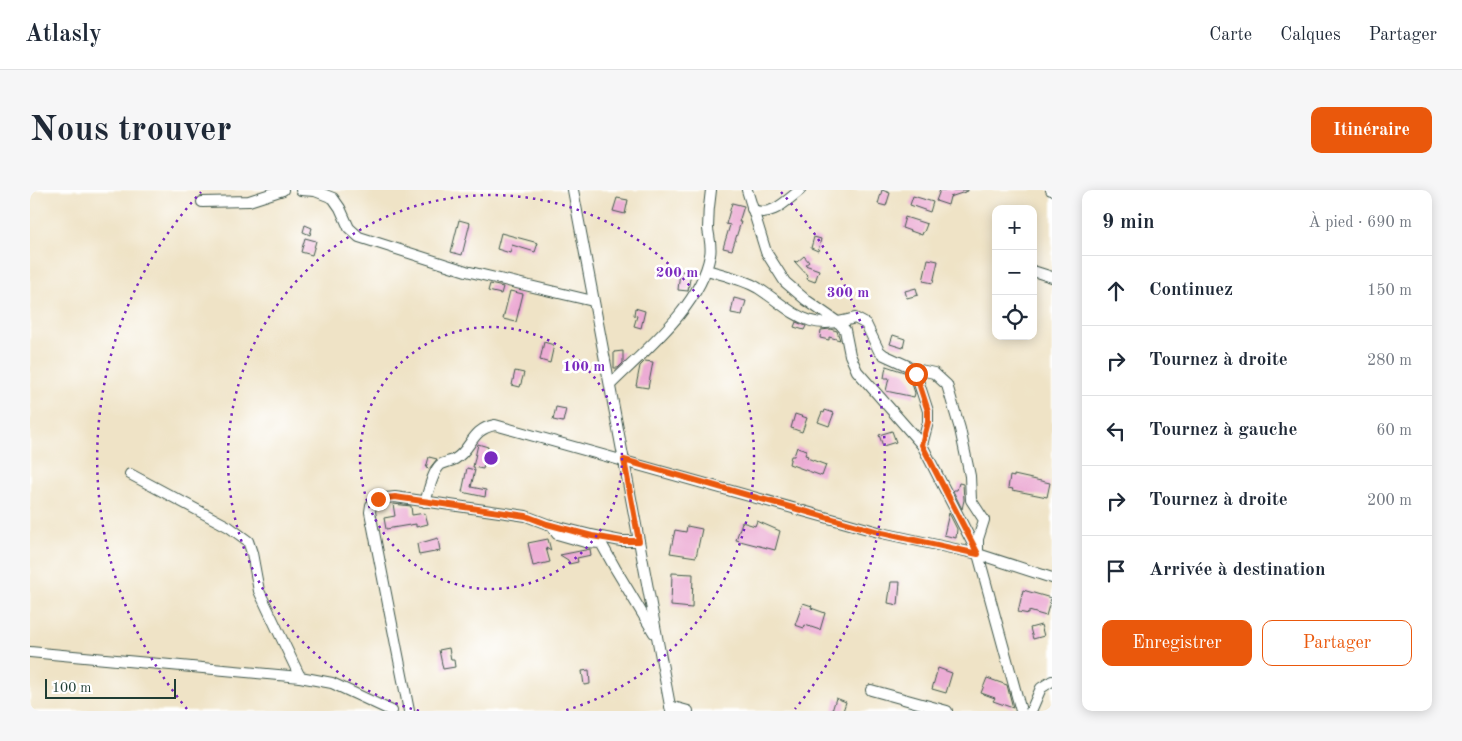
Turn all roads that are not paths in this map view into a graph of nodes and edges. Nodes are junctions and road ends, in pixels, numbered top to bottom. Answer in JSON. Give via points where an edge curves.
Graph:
{"nodes":[{"id":1,"x":283,"y":190,"type":"edge"},
{"id":2,"x":301,"y":190,"type":"edge"},
{"id":3,"x":573,"y":190,"type":"edge"},
{"id":4,"x":711,"y":190,"type":"edge"},
{"id":5,"x":747,"y":190,"type":"edge"},
{"id":6,"x":800,"y":190,"type":"edge"},
{"id":7,"x":202,"y":202,"type":"dead end"},
{"id":8,"x":752,"y":209,"type":"junction"},
{"id":9,"x":707,"y":270,"type":"junction"},
{"id":10,"x":1037,"y":272,"type":"edge"},
{"id":11,"x":1052,"y":277,"type":"edge"},
{"id":12,"x":593,"y":301,"type":"junction"},
{"id":13,"x":839,"y":323,"type":"junction"},
{"id":14,"x":911,"y":368,"type":"junction"},
{"id":15,"x":610,"y":385,"type":"junction"},
{"id":16,"x":922,"y":445,"type":"junction"},
{"id":17,"x":624,"y":460,"type":"junction"},
{"id":18,"x":130,"y":474,"type":"dead end"},
{"id":19,"x":425,"y":502,"type":"junction"},
{"id":20,"x":552,"y":526,"type":"junction"},
{"id":21,"x":639,"y":541,"type":"junction"},
{"id":22,"x":978,"y":554,"type":"junction"},
{"id":23,"x":1052,"y":578,"type":"edge"},
{"id":24,"x":657,"y":638,"type":"junction"},
{"id":25,"x":30,"y":652,"type":"edge"},
{"id":26,"x":300,"y":677,"type":"junction"},
{"id":27,"x":1052,"y":681,"type":"edge"},
{"id":28,"x":871,"y":690,"type":"dead end"},
{"id":29,"x":670,"y":708,"type":"edge"},
{"id":30,"x":392,"y":711,"type":"edge"},
{"id":31,"x":409,"y":711,"type":"edge"},
{"id":32,"x":688,"y":711,"type":"edge"},
{"id":33,"x":947,"y":711,"type":"edge"},
{"id":34,"x":1021,"y":711,"type":"edge"},
{"id":35,"x":1031,"y":711,"type":"edge"}],
"edges":[{"from":1,"to":7,"type":"street","via":[[249,201]]},
{"from":2,"to":12,"type":"street","via":[[333,198],[349,228],[359,237],[466,271]]},
{"from":3,"to":12,"type":"street"},
{"from":4,"to":9,"type":"street","via":[[708,208],[711,252]]},
{"from":5,"to":8,"type":"street"},
{"from":6,"to":8,"type":"street","via":[[766,213]]},
{"from":8,"to":13,"type":"street","via":[[766,252],[785,282]]},
{"from":9,"to":13,"type":"street","via":[[757,287],[807,321]]},
{"from":9,"to":15,"type":"street","via":[[690,300],[666,329]]},
{"from":10,"to":11,"type":"street"},
{"from":12,"to":15,"type":"street"},
{"from":13,"to":14,"type":"street","via":[[855,318],[866,324],[878,351]]},
{"from":13,"to":16,"type":"street","via":[[845,330],[850,356],[857,370]]},
{"from":14,"to":16,"type":"street","via":[[928,411]]},
{"from":14,"to":22,"type":"street","via":[[934,373],[947,385],[970,476],[971,500],[984,520],[978,539]]},
{"from":15,"to":17,"type":"street"},
{"from":16,"to":22,"type":"street"},
{"from":17,"to":19,"type":"street","via":[[495,425],[485,427],[454,460],[440,465]]},
{"from":17,"to":21,"type":"street"},
{"from":17,"to":22,"type":"street","via":[[882,533]]},
{"from":18,"to":26,"type":"street","via":[[229,527],[248,541],[259,591]]},
{"from":19,"to":20,"type":"street","via":[[526,516]]},
{"from":19,"to":31,"type":"street","via":[[395,497],[378,499],[371,505],[370,512]]},
{"from":20,"to":21,"type":"street","via":[[622,541]]},
{"from":20,"to":24,"type":"street","via":[[557,534],[585,542],[601,542]]},
{"from":21,"to":24,"type":"street"},
{"from":22,"to":23,"type":"street"},
{"from":22,"to":34,"type":"street"},
{"from":24,"to":29,"type":"street"},
{"from":25,"to":26,"type":"street"},
{"from":26,"to":30,"type":"street","via":[[332,683]]},
{"from":27,"to":35,"type":"street","via":[[1041,688]]},
{"from":28,"to":33,"type":"street"},
{"from":29,"to":32,"type":"street"}]}
